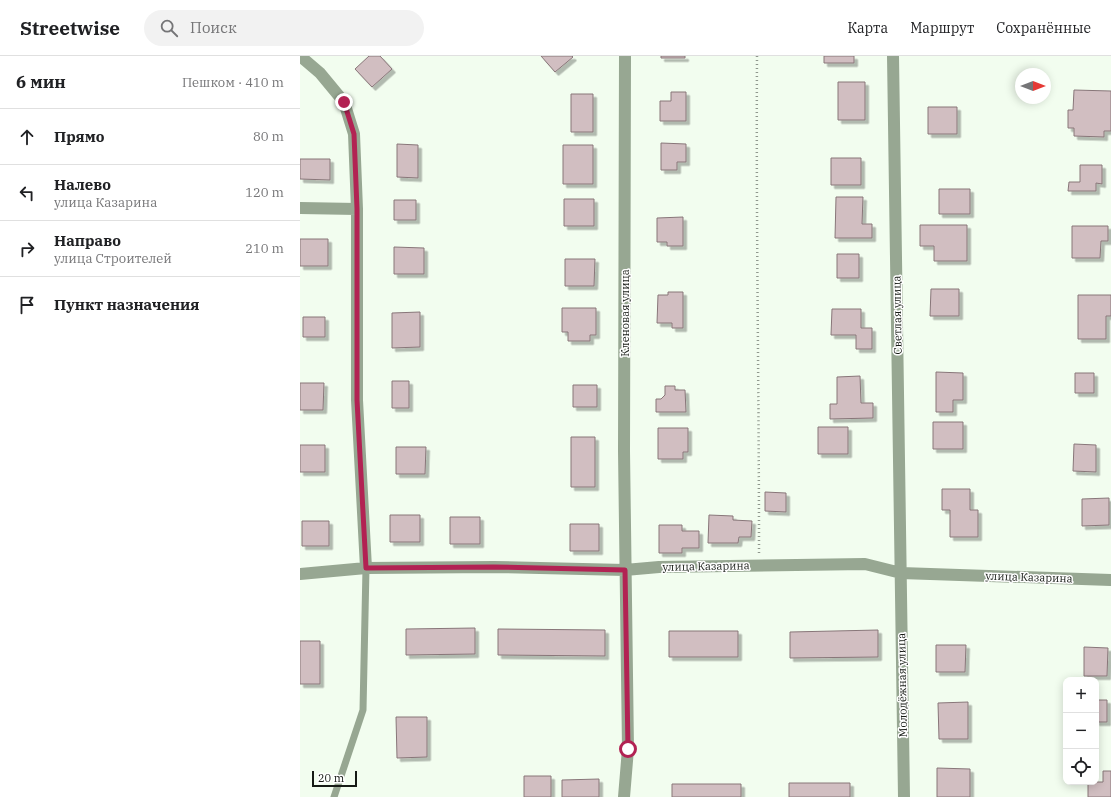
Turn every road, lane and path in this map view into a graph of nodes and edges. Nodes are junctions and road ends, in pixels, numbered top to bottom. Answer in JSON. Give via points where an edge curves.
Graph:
{"nodes":[{"id":1,"x":300,"y":56,"type":"edge"},
{"id":2,"x":625,"y":56,"type":"edge"},
{"id":3,"x":757,"y":56,"type":"edge"},
{"id":4,"x":893,"y":56,"type":"edge"},
{"id":5,"x":300,"y":208,"type":"edge"},
{"id":6,"x":357,"y":209,"type":"junction"},
{"id":7,"x":759,"y":566,"type":"junction"},
{"id":8,"x":366,"y":568,"type":"junction"},
{"id":9,"x":625,"y":570,"type":"junction"},
{"id":10,"x":901,"y":573,"type":"junction"},
{"id":11,"x":300,"y":574,"type":"edge"},
{"id":12,"x":1111,"y":580,"type":"edge"},
{"id":13,"x":334,"y":797,"type":"edge"},
{"id":14,"x":624,"y":797,"type":"edge"},
{"id":15,"x":904,"y":797,"type":"edge"}],
"edges":[{"from":1,"to":6,"type":"street","via":[[320,73],[344,102],[354,134]]},
{"from":2,"to":9,"type":"street","name":"Кленовая улица"},
{"from":3,"to":7,"type":"path"},
{"from":4,"to":10,"type":"street","name":"Светлая улица"},
{"from":5,"to":6,"type":"street"},
{"from":6,"to":8,"type":"street","via":[[357,400]]},
{"from":7,"to":9,"type":"street","name":"улица Казарина"},
{"from":7,"to":10,"type":"street","name":"улица Казарина","via":[[865,564]]},
{"from":8,"to":9,"type":"street","name":"улица Казарина"},
{"from":8,"to":11,"type":"street","name":"улица Казарина"},
{"from":8,"to":13,"type":"lane","via":[[363,710]]},
{"from":9,"to":14,"type":"street","name":"Кленовая улица","via":[[628,749]]},
{"from":10,"to":12,"type":"street","name":"улица Казарина"},
{"from":10,"to":15,"type":"street","name":"Молодёжная улица"}]}
